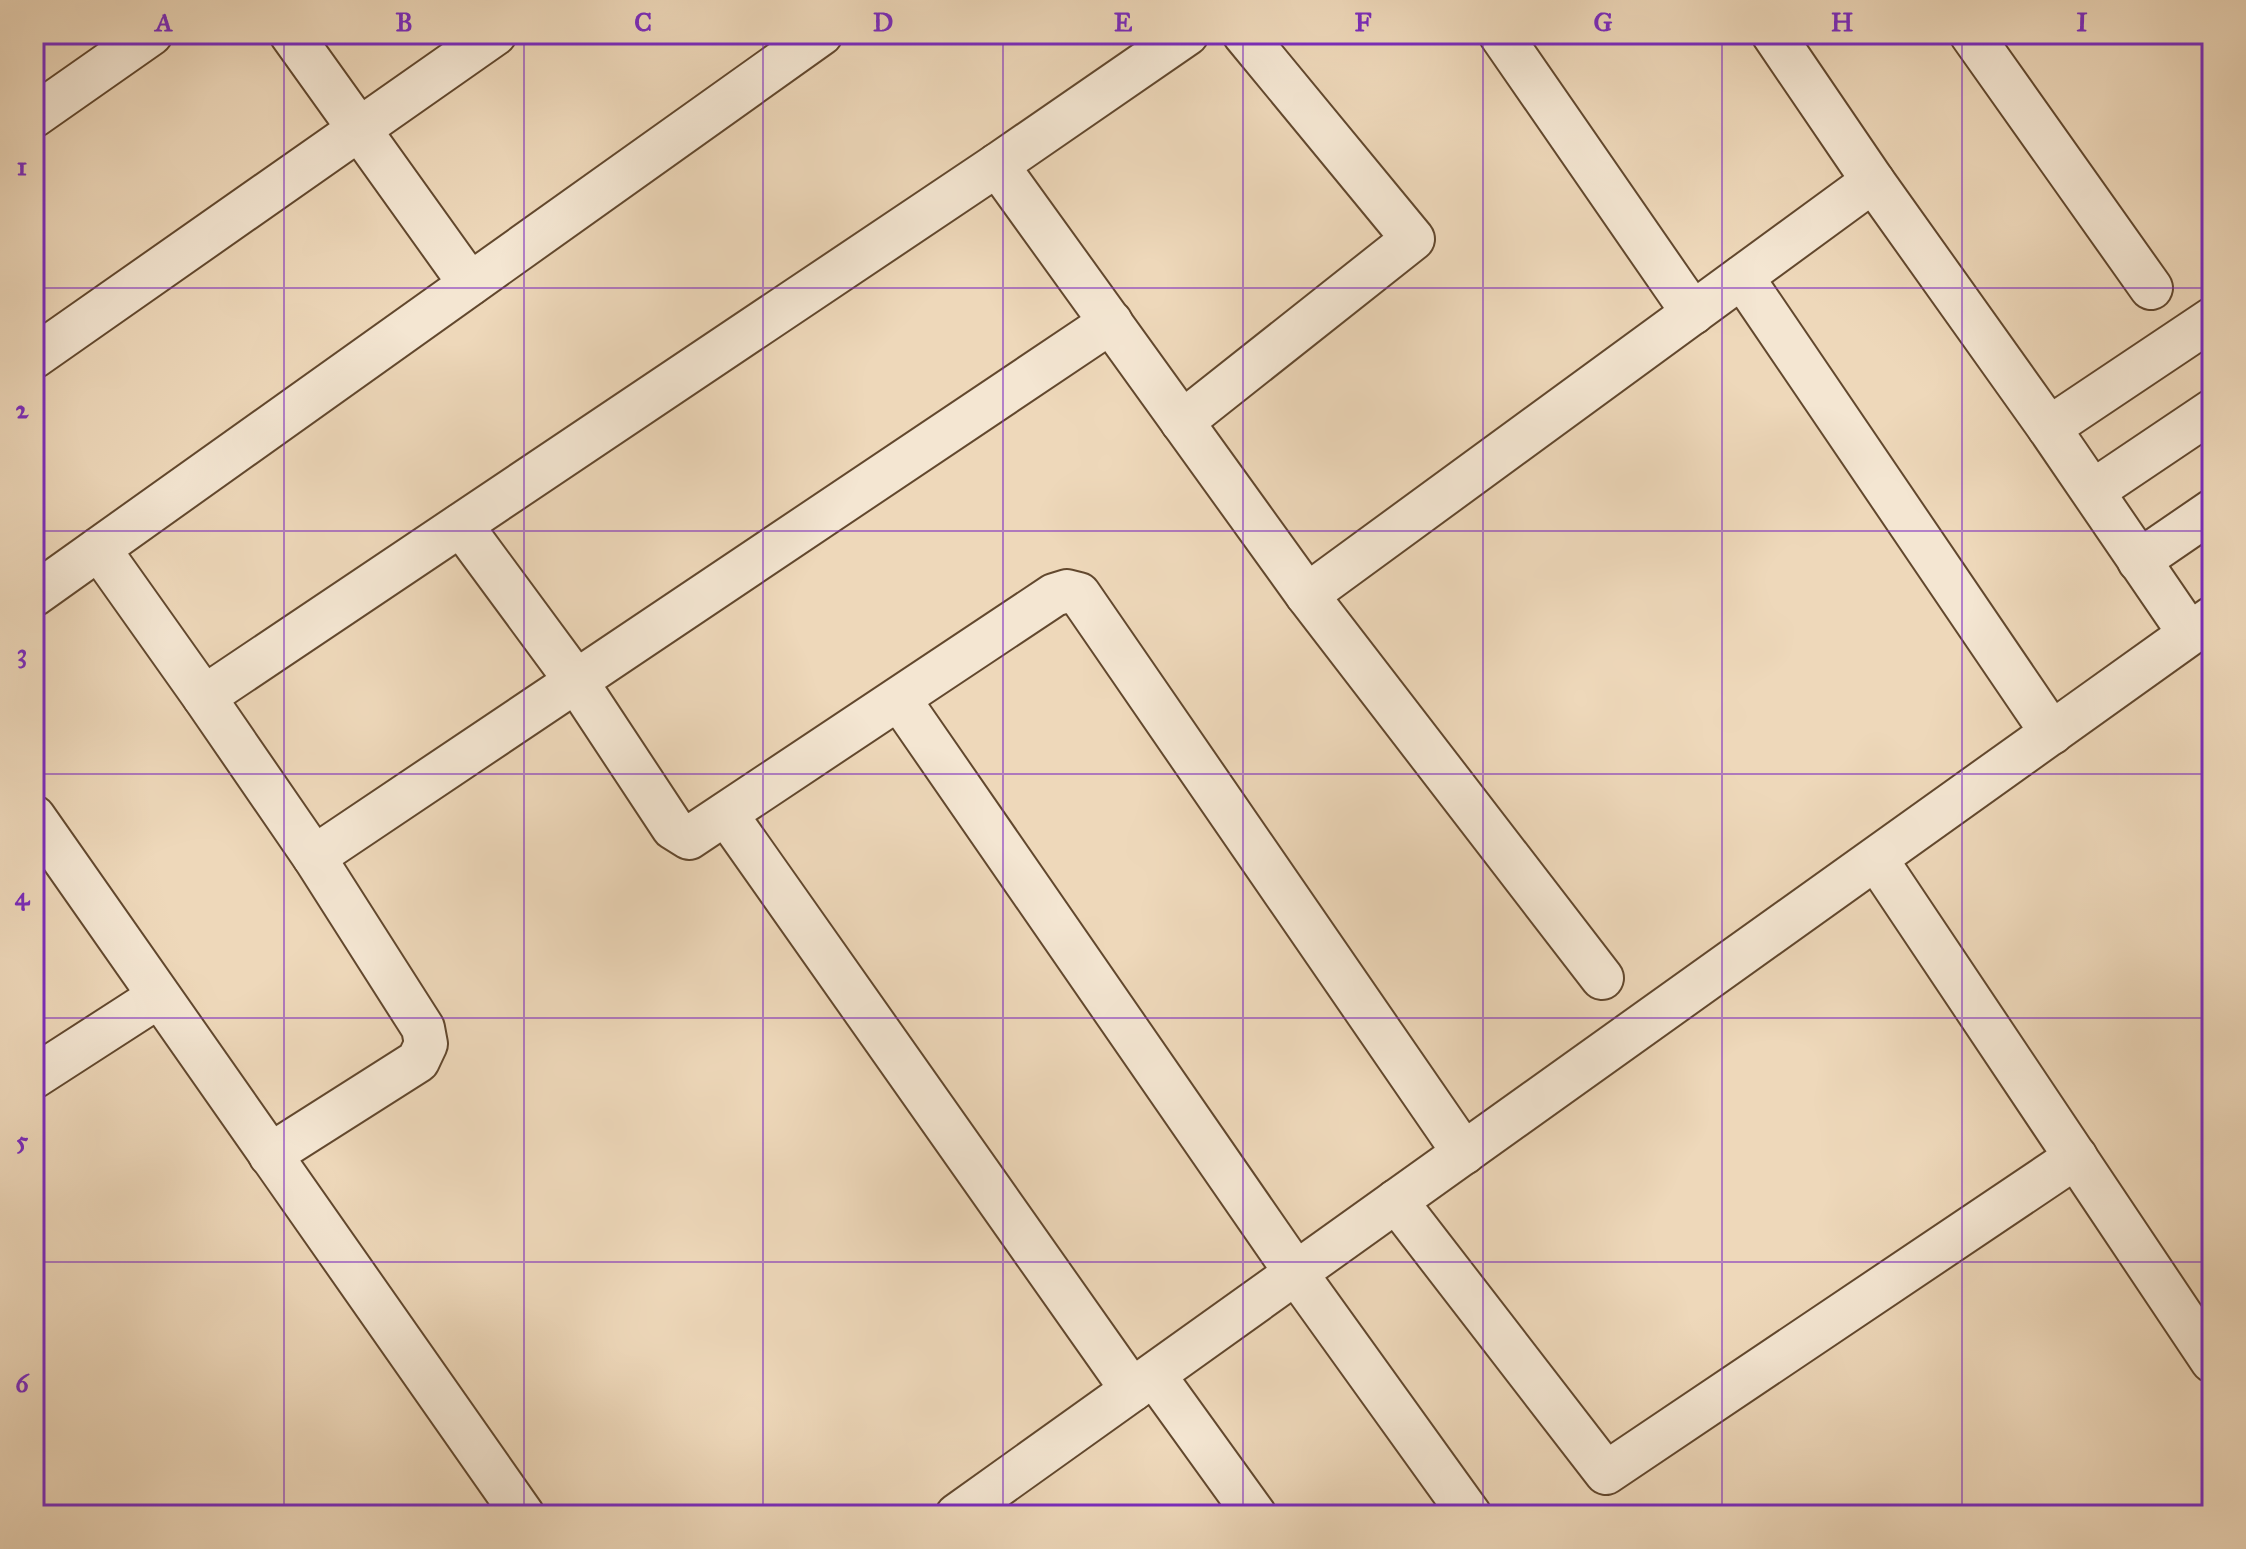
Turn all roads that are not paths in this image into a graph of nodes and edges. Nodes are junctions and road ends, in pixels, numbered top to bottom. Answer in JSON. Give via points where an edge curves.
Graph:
{"nodes":[{"id":1,"x":151,"y":34,"type":"edge"},
{"id":2,"x":291,"y":34,"type":"edge"},
{"id":3,"x":495,"y":34,"type":"edge"},
{"id":4,"x":821,"y":34,"type":"edge"},
{"id":5,"x":1187,"y":34,"type":"edge"},
{"id":6,"x":1244,"y":34,"type":"edge"},
{"id":7,"x":1500,"y":34,"type":"edge"},
{"id":8,"x":1773,"y":34,"type":"edge"},
{"id":9,"x":1971,"y":34,"type":"edge"},
{"id":10,"x":34,"y":116,"type":"edge"},
{"id":11,"x":359,"y":129,"type":"junction"},
{"id":12,"x":997,"y":165,"type":"junction"},
{"id":13,"x":1873,"y":181,"type":"junction"},
{"id":14,"x":1742,"y":277,"type":"junction"},
{"id":15,"x":470,"y":284,"type":"junction"},
{"id":16,"x":2151,"y":288,"type":"dead end"},
{"id":17,"x":1693,"y":313,"type":"junction"},
{"id":18,"x":2212,"y":319,"type":"edge"},
{"id":19,"x":1111,"y":322,"type":"junction"},
{"id":20,"x":34,"y":357,"type":"edge"},
{"id":21,"x":2212,"y":411,"type":"edge"},
{"id":22,"x":1182,"y":422,"type":"junction"},
{"id":23,"x":2049,"y":428,"type":"junction"},
{"id":24,"x":2093,"y":491,"type":"junction"},
{"id":25,"x":2212,"y":511,"type":"edge"},
{"id":26,"x":461,"y":525,"type":"junction"},
{"id":27,"x":99,"y":549,"type":"junction"},
{"id":28,"x":2139,"y":561,"type":"junction"},
{"id":29,"x":34,"y":595,"type":"edge"},
{"id":30,"x":1307,"y":595,"type":"junction"},
{"id":31,"x":2200,"y":625,"type":"edge"},
{"id":32,"x":576,"y":681,"type":"junction"},
{"id":33,"x":204,"y":697,"type":"junction"},
{"id":34,"x":899,"y":699,"type":"junction"},
{"id":35,"x":2052,"y":733,"type":"junction"},
{"id":36,"x":726,"y":814,"type":"junction"},
{"id":37,"x":34,"y":817,"type":"edge"},
{"id":38,"x":314,"y":857,"type":"junction"},
{"id":39,"x":1876,"y":859,"type":"junction"},
{"id":40,"x":1602,"y":978,"type":"dead end"},
{"id":41,"x":158,"y":997,"type":"junction"},
{"id":42,"x":34,"y":1077,"type":"edge"},
{"id":43,"x":1464,"y":1153,"type":"junction"},
{"id":44,"x":270,"y":1155,"type":"junction"},
{"id":45,"x":2076,"y":1157,"type":"junction"},
{"id":46,"x":1396,"y":1201,"type":"junction"},
{"id":47,"x":1296,"y":1273,"type":"junction"},
{"id":48,"x":2212,"y":1361,"type":"edge"},
{"id":49,"x":1143,"y":1382,"type":"junction"},
{"id":50,"x":1000,"y":1503,"type":"edge"},
{"id":51,"x":523,"y":1515,"type":"edge"},
{"id":52,"x":957,"y":1515,"type":"edge"},
{"id":53,"x":1255,"y":1515,"type":"edge"},
{"id":54,"x":1470,"y":1515,"type":"edge"}],
"edges":[{"from":1,"to":10,"type":"street"},
{"from":2,"to":11,"type":"street"},
{"from":3,"to":11,"type":"street"},
{"from":4,"to":15,"type":"street"},
{"from":5,"to":12,"type":"street"},
{"from":6,"to":22,"type":"street","via":[[1413,239]]},
{"from":7,"to":17,"type":"street"},
{"from":8,"to":13,"type":"street"},
{"from":9,"to":16,"type":"street"},
{"from":11,"to":15,"type":"street"},
{"from":11,"to":20,"type":"street"},
{"from":12,"to":19,"type":"street"},
{"from":12,"to":26,"type":"street"},
{"from":13,"to":14,"type":"street"},
{"from":13,"to":23,"type":"street"},
{"from":14,"to":17,"type":"street"},
{"from":14,"to":35,"type":"street"},
{"from":15,"to":27,"type":"street"},
{"from":17,"to":30,"type":"street"},
{"from":18,"to":23,"type":"street"},
{"from":19,"to":22,"type":"street"},
{"from":19,"to":32,"type":"street"},
{"from":21,"to":24,"type":"street"},
{"from":22,"to":30,"type":"street"},
{"from":23,"to":24,"type":"street"},
{"from":24,"to":28,"type":"street"},
{"from":25,"to":28,"type":"street"},
{"from":26,"to":32,"type":"street"},
{"from":26,"to":33,"type":"street"},
{"from":27,"to":29,"type":"street"},
{"from":27,"to":33,"type":"street"},
{"from":28,"to":31,"type":"street"},
{"from":30,"to":40,"type":"street"},
{"from":31,"to":35,"type":"street"},
{"from":32,"to":36,"type":"street","via":[[673,828],[689,838]]},
{"from":32,"to":38,"type":"street"},
{"from":33,"to":38,"type":"street"},
{"from":34,"to":36,"type":"street"},
{"from":34,"to":43,"type":"street","via":[[1054,595],[1079,594]]},
{"from":34,"to":47,"type":"street"},
{"from":35,"to":39,"type":"street"},
{"from":36,"to":49,"type":"street"},
{"from":37,"to":41,"type":"street"},
{"from":38,"to":44,"type":"street","via":[[423,1028],[426,1044],[418,1061]]},
{"from":39,"to":43,"type":"street"},
{"from":39,"to":45,"type":"street"},
{"from":41,"to":42,"type":"street"},
{"from":41,"to":44,"type":"street"},
{"from":43,"to":46,"type":"street"},
{"from":44,"to":51,"type":"street"},
{"from":45,"to":46,"type":"street","via":[[1606,1473]]},
{"from":45,"to":48,"type":"street"},
{"from":46,"to":47,"type":"street"},
{"from":47,"to":49,"type":"street"},
{"from":47,"to":54,"type":"street"},
{"from":49,"to":50,"type":"street"},
{"from":49,"to":53,"type":"street"},
{"from":50,"to":52,"type":"street"}]}
